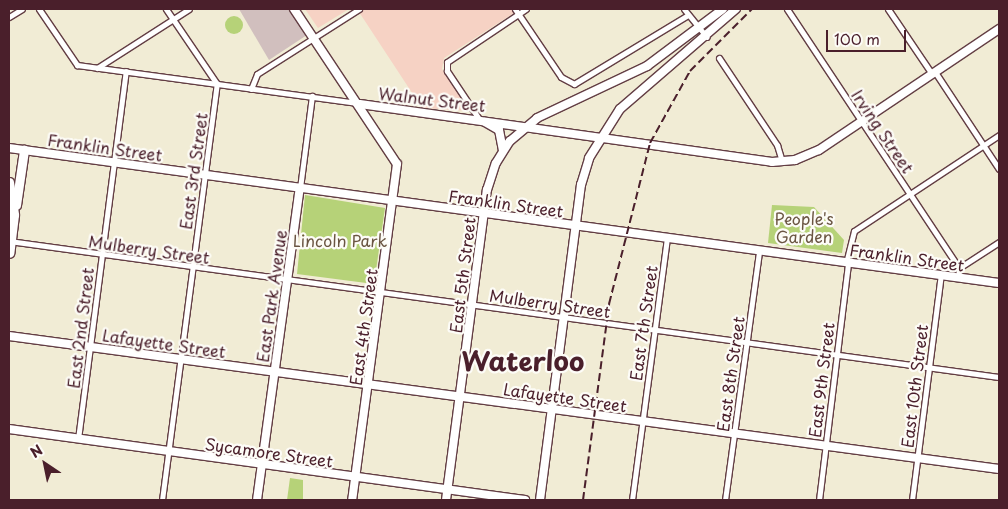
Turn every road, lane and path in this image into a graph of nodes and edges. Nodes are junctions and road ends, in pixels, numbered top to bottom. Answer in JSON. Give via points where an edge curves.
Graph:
{"nodes":[{"id":1,"x":22,"y":9,"type":"edge"},
{"id":2,"x":39,"y":9,"type":"edge"},
{"id":3,"x":166,"y":9,"type":"edge"},
{"id":4,"x":189,"y":9,"type":"edge"},
{"id":5,"x":294,"y":9,"type":"edge"},
{"id":6,"x":359,"y":9,"type":"edge"},
{"id":7,"x":526,"y":9,"type":"edge"},
{"id":8,"x":684,"y":9,"type":"edge"},
{"id":9,"x":723,"y":9,"type":"edge"},
{"id":10,"x":736,"y":9,"type":"edge"},
{"id":11,"x":786,"y":9,"type":"edge"},
{"id":12,"x":888,"y":9,"type":"edge"},
{"id":13,"x":517,"y":11,"type":"edge"},
{"id":14,"x":688,"y":14,"type":"junction"},
{"id":15,"x":9,"y":17,"type":"edge"},
{"id":16,"x":173,"y":19,"type":"junction"},
{"id":17,"x":999,"y":29,"type":"edge"},
{"id":18,"x":700,"y":30,"type":"junction"},
{"id":19,"x":314,"y":37,"type":"junction"},
{"id":20,"x":707,"y":37,"type":"junction"},
{"id":21,"x":719,"y":58,"type":"dead end"},
{"id":22,"x":97,"y":68,"type":"junction"},
{"id":23,"x":126,"y":71,"type":"junction"},
{"id":24,"x":933,"y":73,"type":"junction"},
{"id":25,"x":217,"y":84,"type":"junction"},
{"id":26,"x":251,"y":89,"type":"junction"},
{"id":27,"x":312,"y":96,"type":"junction"},
{"id":28,"x":360,"y":104,"type":"junction"},
{"id":29,"x":479,"y":119,"type":"junction"},
{"id":30,"x":861,"y":121,"type":"junction"},
{"id":31,"x":527,"y":126,"type":"junction"},
{"id":32,"x":999,"y":135,"type":"edge"},
{"id":33,"x":599,"y":136,"type":"junction"},
{"id":34,"x":983,"y":145,"type":"junction"},
{"id":35,"x":9,"y":148,"type":"edge"},
{"id":36,"x":24,"y":150,"type":"junction"},
{"id":37,"x":502,"y":152,"type":"junction"},
{"id":38,"x":782,"y":161,"type":"junction"},
{"id":39,"x":114,"y":163,"type":"junction"},
{"id":40,"x":999,"y":169,"type":"edge"},
{"id":41,"x":205,"y":175,"type":"junction"},
{"id":42,"x":9,"y":182,"type":"edge"},
{"id":43,"x":300,"y":188,"type":"junction"},
{"id":44,"x":910,"y":194,"type":"junction"},
{"id":45,"x":395,"y":201,"type":"junction"},
{"id":46,"x":484,"y":214,"type":"junction"},
{"id":47,"x":14,"y":215,"type":"junction"},
{"id":48,"x":576,"y":227,"type":"junction"},
{"id":49,"x":668,"y":239,"type":"junction"},
{"id":50,"x":10,"y":241,"type":"edge"},
{"id":51,"x":999,"y":242,"type":"edge"},
{"id":52,"x":759,"y":252,"type":"junction"},
{"id":53,"x":9,"y":254,"type":"edge"},
{"id":54,"x":102,"y":255,"type":"junction"},
{"id":55,"x":847,"y":263,"type":"junction"},
{"id":56,"x":193,"y":268,"type":"junction"},
{"id":57,"x":959,"y":268,"type":"junction"},
{"id":58,"x":941,"y":275,"type":"junction"},
{"id":59,"x":958,"y":278,"type":"junction"},
{"id":60,"x":287,"y":280,"type":"junction"},
{"id":61,"x":999,"y":283,"type":"edge"},
{"id":62,"x":382,"y":293,"type":"junction"},
{"id":63,"x":472,"y":305,"type":"junction"},
{"id":64,"x":564,"y":318,"type":"junction"},
{"id":65,"x":655,"y":330,"type":"junction"},
{"id":66,"x":9,"y":336,"type":"edge"},
{"id":67,"x":747,"y":343,"type":"junction"},
{"id":68,"x":90,"y":347,"type":"junction"},
{"id":69,"x":837,"y":355,"type":"junction"},
{"id":70,"x":180,"y":360,"type":"junction"},
{"id":71,"x":929,"y":367,"type":"junction"},
{"id":72,"x":275,"y":372,"type":"junction"},
{"id":73,"x":999,"y":377,"type":"edge"},
{"id":74,"x":369,"y":385,"type":"junction"},
{"id":75,"x":460,"y":397,"type":"junction"},
{"id":76,"x":552,"y":410,"type":"junction"},
{"id":77,"x":642,"y":422,"type":"junction"},
{"id":78,"x":9,"y":429,"type":"edge"},
{"id":79,"x":734,"y":434,"type":"junction"},
{"id":80,"x":78,"y":440,"type":"junction"},
{"id":81,"x":826,"y":446,"type":"junction"},
{"id":82,"x":168,"y":452,"type":"junction"},
{"id":83,"x":917,"y":459,"type":"junction"},
{"id":84,"x":262,"y":465,"type":"junction"},
{"id":85,"x":999,"y":469,"type":"edge"},
{"id":86,"x":355,"y":477,"type":"junction"},
{"id":87,"x":448,"y":490,"type":"junction"},
{"id":88,"x":162,"y":500,"type":"edge"},
{"id":89,"x":257,"y":500,"type":"edge"},
{"id":90,"x":352,"y":500,"type":"edge"},
{"id":91,"x":446,"y":500,"type":"edge"},
{"id":92,"x":525,"y":500,"type":"edge"},
{"id":93,"x":540,"y":500,"type":"edge"},
{"id":94,"x":632,"y":500,"type":"edge"},
{"id":95,"x":725,"y":500,"type":"edge"},
{"id":96,"x":819,"y":500,"type":"edge"},
{"id":97,"x":912,"y":500,"type":"edge"}],
"edges":[{"from":1,"to":15,"type":"street"},
{"from":2,"to":22,"type":"street","name":"Walnut Street","via":[[77,65]]},
{"from":3,"to":16,"type":"street"},
{"from":4,"to":16,"type":"street"},
{"from":5,"to":19,"type":"main road","name":"East 4th Street"},
{"from":6,"to":19,"type":"street"},
{"from":7,"to":13,"type":"street"},
{"from":8,"to":14,"type":"street"},
{"from":9,"to":18,"type":"main road","name":"East 5th Street"},
{"from":10,"to":20,"type":"main road"},
{"from":11,"to":30,"type":"street","name":"Irving Street"},
{"from":12,"to":24,"type":"street"},
{"from":13,"to":14,"type":"street","via":[[570,83],[582,82]]},
{"from":13,"to":29,"type":"street","via":[[447,62],[447,71]]},
{"from":14,"to":18,"type":"street"},
{"from":16,"to":22,"type":"street"},
{"from":16,"to":25,"type":"street"},
{"from":17,"to":24,"type":"main road"},
{"from":18,"to":20,"type":"street"},
{"from":18,"to":31,"type":"main road","name":"East 5th Street","via":[[647,66]]},
{"from":19,"to":26,"type":"street","via":[[257,74]]},
{"from":19,"to":28,"type":"main road","name":"East 4th Street"},
{"from":20,"to":33,"type":"main road","via":[[628,102]]},
{"from":21,"to":38,"type":"street","via":[[777,145]]},
{"from":22,"to":23,"type":"street","name":"Walnut Street"},
{"from":23,"to":25,"type":"street","name":"Walnut Street"},
{"from":23,"to":39,"type":"street","name":"East 2nd Street"},
{"from":24,"to":30,"type":"main road"},
{"from":24,"to":34,"type":"street"},
{"from":25,"to":26,"type":"street","name":"Walnut Street"},
{"from":25,"to":41,"type":"street","name":"East 3rd Street"},
{"from":26,"to":27,"type":"street","name":"Walnut Street"},
{"from":27,"to":28,"type":"street","name":"Walnut Street"},
{"from":27,"to":43,"type":"street","name":"East Park Avenue"},
{"from":28,"to":29,"type":"main road","name":"Walnut Street"},
{"from":28,"to":45,"type":"main road","name":"East 4th Street","via":[[395,158]]},
{"from":29,"to":31,"type":"main road","name":"Walnut Street"},
{"from":29,"to":37,"type":"main road","via":[[499,130]]},
{"from":30,"to":38,"type":"main road","via":[[819,150]]},
{"from":30,"to":44,"type":"street","name":"Irving Street"},
{"from":31,"to":33,"type":"main road","name":"Walnut Street"},
{"from":31,"to":37,"type":"main road","name":"East 5th Street"},
{"from":32,"to":34,"type":"street","name":"East 9th Street"},
{"from":33,"to":38,"type":"main road","name":"Walnut Street"},
{"from":33,"to":48,"type":"main road","via":[[581,185]]},
{"from":34,"to":40,"type":"street"},
{"from":34,"to":44,"type":"street","name":"East 9th Street"},
{"from":35,"to":36,"type":"main road","name":"Franklin Street"},
{"from":36,"to":39,"type":"main road","name":"Franklin Street"},
{"from":36,"to":47,"type":"highway"},
{"from":37,"to":46,"type":"main road","name":"East 5th Street","via":[[489,180]]},
{"from":39,"to":41,"type":"main road","name":"Franklin Street"},
{"from":39,"to":54,"type":"street","name":"East 2nd Street"},
{"from":41,"to":43,"type":"main road","name":"Franklin Street"},
{"from":41,"to":56,"type":"street","name":"East 3rd Street"},
{"from":42,"to":47,"type":"highway"},
{"from":43,"to":45,"type":"main road","name":"Franklin Street"},
{"from":43,"to":60,"type":"main road","name":"East Park Avenue"},
{"from":44,"to":55,"type":"street","name":"East 9th Street","via":[[851,234]]},
{"from":44,"to":57,"type":"street","name":"Irving Street"},
{"from":45,"to":46,"type":"main road","name":"Franklin Street"},
{"from":45,"to":62,"type":"main road","name":"East 4th Street"},
{"from":46,"to":48,"type":"main road","name":"Franklin Street"},
{"from":46,"to":63,"type":"main road","name":"East 5th Street"},
{"from":47,"to":50,"type":"highway"},
{"from":48,"to":49,"type":"main road","name":"Franklin Street"},
{"from":48,"to":64,"type":"main road"},
{"from":49,"to":52,"type":"main road","name":"Franklin Street"},
{"from":49,"to":65,"type":"street","name":"East 7th Street"},
{"from":50,"to":53,"type":"highway"},
{"from":50,"to":54,"type":"street","name":"Mulberry Street"},
{"from":51,"to":57,"type":"street"},
{"from":52,"to":55,"type":"main road","name":"Franklin Street"},
{"from":52,"to":67,"type":"street","name":"East 8th Street"},
{"from":54,"to":56,"type":"street","name":"Mulberry Street"},
{"from":54,"to":68,"type":"street","name":"East 2nd Street"},
{"from":55,"to":58,"type":"main road","name":"Franklin Street"},
{"from":55,"to":69,"type":"street","name":"East 9th Street"},
{"from":56,"to":60,"type":"street","name":"Mulberry Street"},
{"from":56,"to":70,"type":"street","name":"East 3rd Street"},
{"from":57,"to":59,"type":"street"},
{"from":58,"to":59,"type":"main road","name":"Franklin Street"},
{"from":58,"to":71,"type":"street","name":"East 10th Street"},
{"from":59,"to":61,"type":"main road","name":"Franklin Street"},
{"from":60,"to":62,"type":"street","name":"Mulberry Street"},
{"from":60,"to":72,"type":"main road","name":"East Park Avenue"},
{"from":62,"to":63,"type":"street","name":"Mulberry Street"},
{"from":62,"to":74,"type":"main road","name":"East 4th Street"},
{"from":63,"to":64,"type":"street","name":"Mulberry Street"},
{"from":63,"to":75,"type":"main road","name":"East 5th Street"},
{"from":64,"to":65,"type":"street","name":"Mulberry Street"},
{"from":64,"to":76,"type":"main road"},
{"from":65,"to":67,"type":"street","name":"Mulberry Street"},
{"from":65,"to":77,"type":"street","name":"East 7th Street"},
{"from":66,"to":68,"type":"main road","name":"Lafayette Street"},
{"from":67,"to":69,"type":"street","name":"Mulberry Street"},
{"from":67,"to":79,"type":"street","name":"East 8th Street"},
{"from":68,"to":70,"type":"main road","name":"Lafayette Street"},
{"from":68,"to":80,"type":"street","name":"East 2nd Street"},
{"from":69,"to":71,"type":"street","name":"Mulberry Street"},
{"from":69,"to":81,"type":"street","name":"East 9th Street"},
{"from":70,"to":72,"type":"main road","name":"Lafayette Street"},
{"from":70,"to":82,"type":"street","name":"East 3rd Street"},
{"from":71,"to":73,"type":"street","name":"Mulberry Street"},
{"from":71,"to":83,"type":"street","name":"East 10th Street"},
{"from":72,"to":74,"type":"main road","name":"Lafayette Street"},
{"from":72,"to":84,"type":"main road","name":"East Park Avenue"},
{"from":74,"to":75,"type":"main road","name":"Lafayette Street"},
{"from":74,"to":86,"type":"main road","name":"East 4th Street"},
{"from":75,"to":76,"type":"main road","name":"Lafayette Street"},
{"from":75,"to":87,"type":"main road","name":"East 5th Street"},
{"from":76,"to":77,"type":"main road","name":"Lafayette Street"},
{"from":76,"to":93,"type":"main road"},
{"from":77,"to":79,"type":"main road","name":"Lafayette Street"},
{"from":77,"to":94,"type":"street","name":"East 7th Street"},
{"from":78,"to":80,"type":"main road","name":"Sycamore Street"},
{"from":79,"to":81,"type":"main road","name":"Lafayette Street"},
{"from":79,"to":95,"type":"street","name":"East 8th Street"},
{"from":80,"to":82,"type":"main road","name":"Sycamore Street"},
{"from":81,"to":83,"type":"main road","name":"Lafayette Street"},
{"from":81,"to":96,"type":"street","name":"East 9th Street"},
{"from":82,"to":84,"type":"main road","name":"Sycamore Street"},
{"from":82,"to":88,"type":"street","name":"East 3rd Street"},
{"from":83,"to":85,"type":"main road","name":"Lafayette Street"},
{"from":83,"to":97,"type":"street","name":"East 10th Street"},
{"from":84,"to":86,"type":"main road","name":"Sycamore Street"},
{"from":84,"to":89,"type":"main road","name":"East Park Avenue"},
{"from":86,"to":87,"type":"main road","name":"Sycamore Street"},
{"from":86,"to":90,"type":"main road","name":"East 4th Street"},
{"from":87,"to":91,"type":"main road","name":"East 5th Street"},
{"from":87,"to":92,"type":"main road","name":"Sycamore Street"}]}
